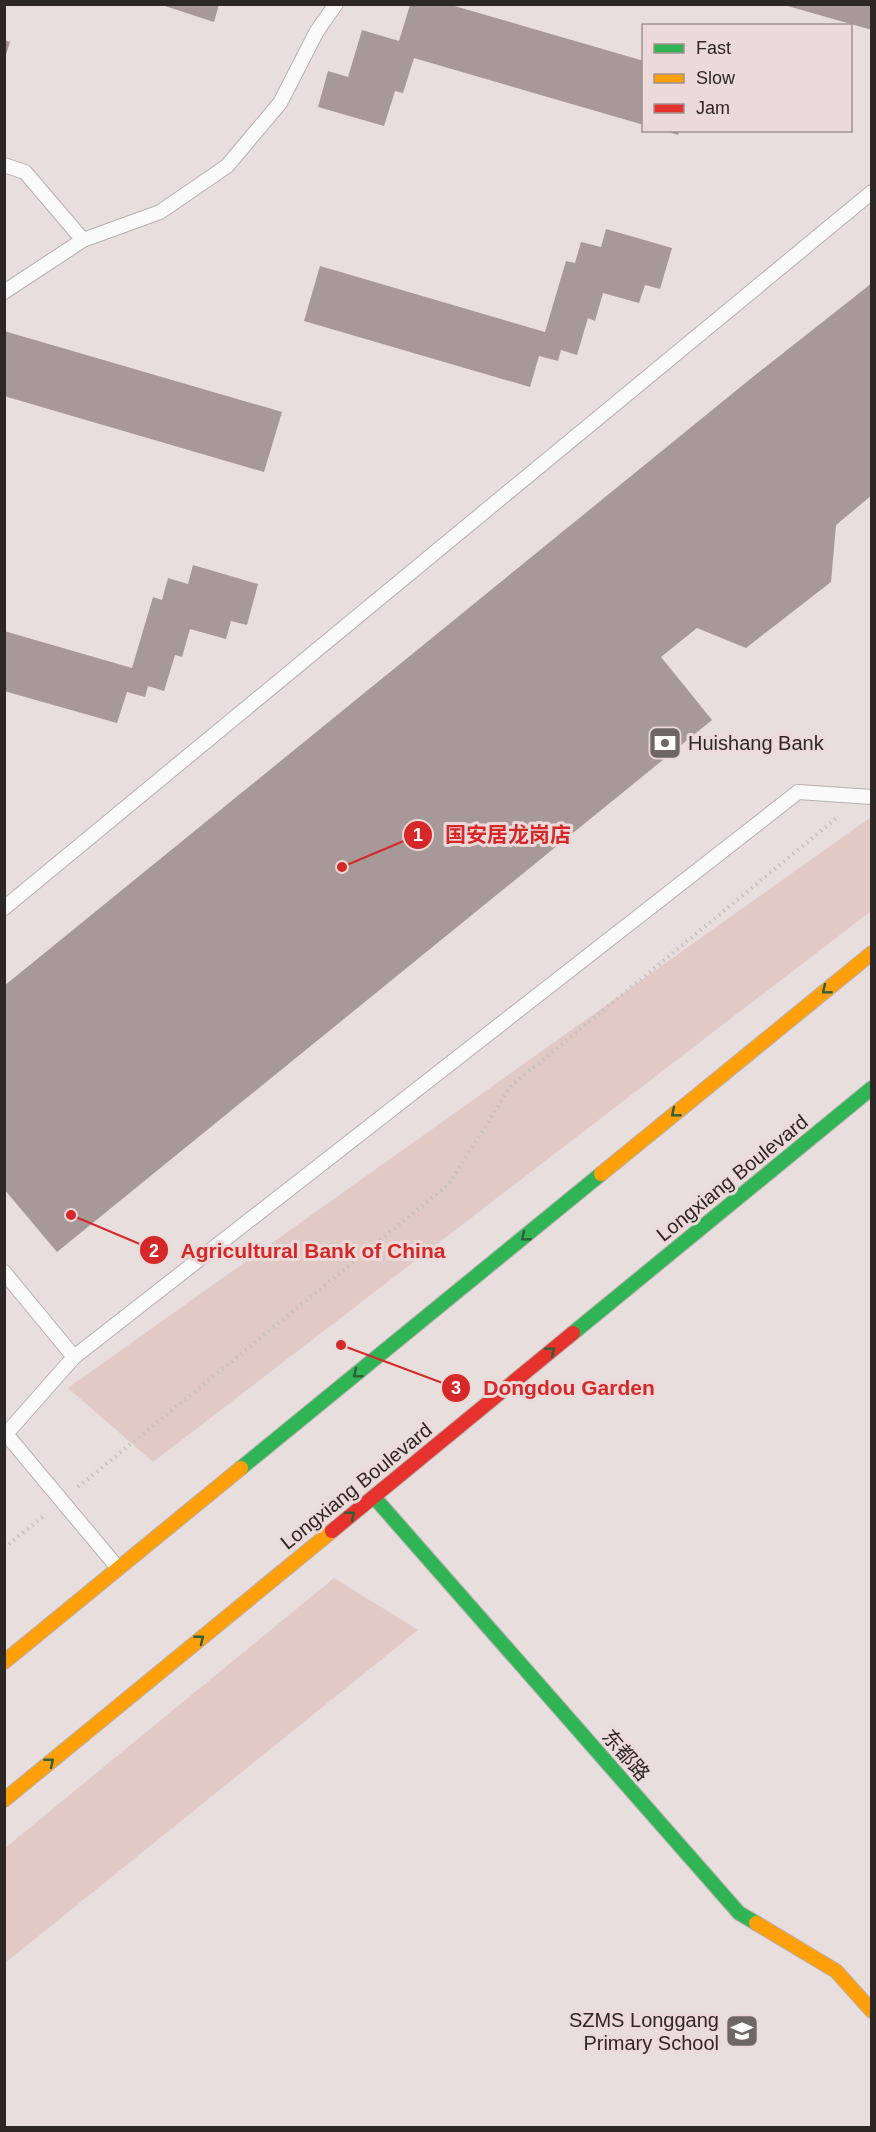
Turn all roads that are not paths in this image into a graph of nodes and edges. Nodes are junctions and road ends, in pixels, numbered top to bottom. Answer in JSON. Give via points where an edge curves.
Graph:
{"nodes":[{"id":1,"x":336,"y":4,"type":"edge"},
{"id":2,"x":4,"y":165,"type":"edge"},
{"id":3,"x":872,"y":192,"type":"edge"},
{"id":4,"x":83,"y":240,"type":"junction"},
{"id":5,"x":4,"y":292,"type":"edge"},
{"id":6,"x":868,"y":797,"type":"edge"},
{"id":7,"x":4,"y":908,"type":"edge"},
{"id":8,"x":872,"y":952,"type":"edge"},
{"id":9,"x":872,"y":1088,"type":"edge"},
{"id":10,"x":4,"y":1272,"type":"edge"},
{"id":11,"x":74,"y":1357,"type":"junction"},
{"id":12,"x":374,"y":1497,"type":"junction"},
{"id":13,"x":119,"y":1569,"type":"junction"},
{"id":14,"x":4,"y":1662,"type":"edge"},
{"id":15,"x":4,"y":1800,"type":"edge"},
{"id":16,"x":872,"y":2011,"type":"edge"}],
"edges":[{"from":1,"to":4,"type":"lane","via":[[317,31],[280,103],[227,166],[160,213]]},
{"from":2,"to":4,"type":"lane","via":[[25,172]]},
{"from":3,"to":7,"type":"lane"},
{"from":4,"to":5,"type":"lane"},
{"from":6,"to":11,"type":"lane","via":[[798,792]]},
{"from":8,"to":13,"type":"main road","one_way":true},
{"from":12,"to":9,"type":"main road","name":"Longxiang Boulevard","one_way":true},
{"from":10,"to":11,"type":"lane"},
{"from":11,"to":13,"type":"lane","via":[[6,1434]]},
{"from":15,"to":12,"type":"main road","name":"Longxiang Boulevard","one_way":true},
{"from":12,"to":16,"type":"main road","name":"东都路","via":[[739,1913],[836,1971]]},
{"from":13,"to":14,"type":"main road"}]}
